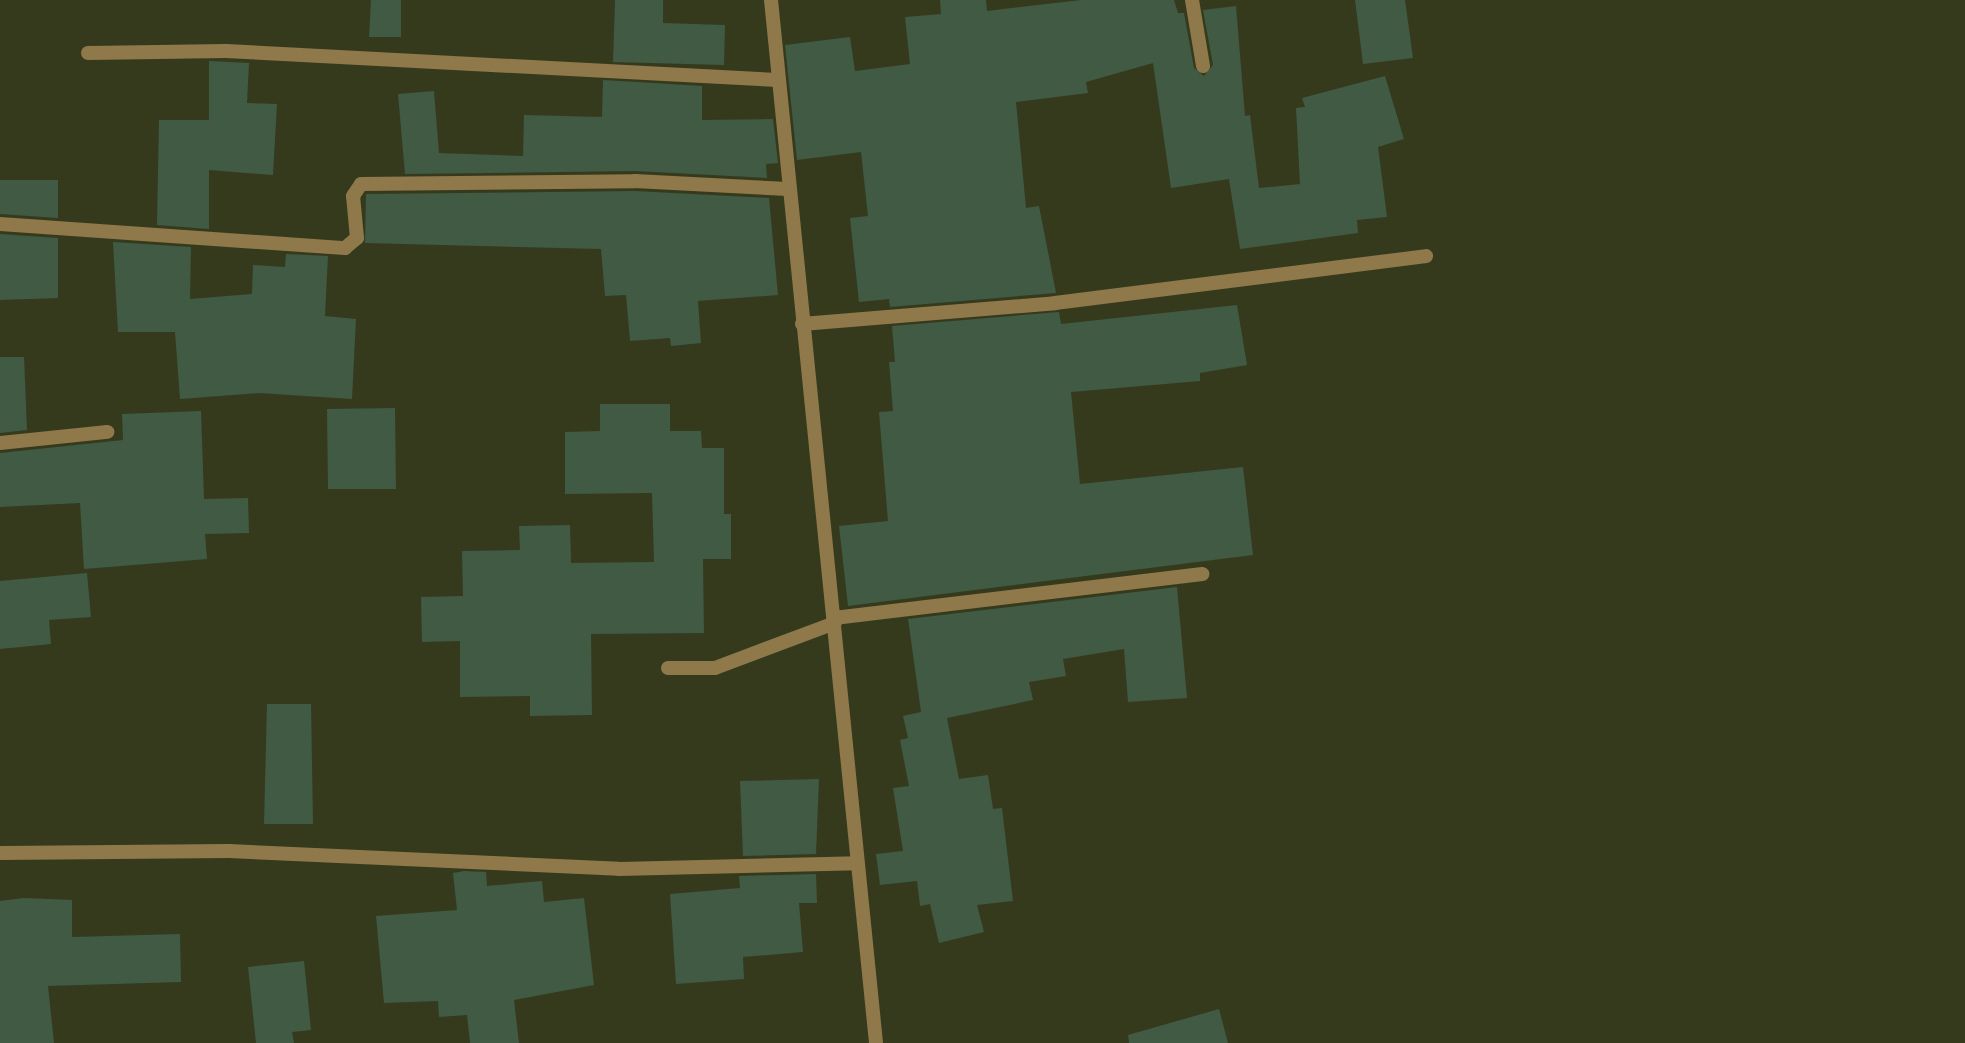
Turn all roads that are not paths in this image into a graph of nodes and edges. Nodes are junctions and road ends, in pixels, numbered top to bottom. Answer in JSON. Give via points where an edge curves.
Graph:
{"nodes":[{"id":1,"x":771,"y":0,"type":"edge"},
{"id":2,"x":1192,"y":0,"type":"edge"},
{"id":3,"x":88,"y":53,"type":"dead end"},
{"id":4,"x":1202,"y":66,"type":"dead end"},
{"id":5,"x":778,"y":80,"type":"junction"},
{"id":6,"x":788,"y":189,"type":"junction"},
{"id":7,"x":0,"y":224,"type":"edge"},
{"id":8,"x":1426,"y":256,"type":"dead end"},
{"id":9,"x":802,"y":324,"type":"junction"},
{"id":10,"x":107,"y":432,"type":"dead end"},
{"id":11,"x":0,"y":443,"type":"edge"},
{"id":12,"x":1202,"y":574,"type":"dead end"},
{"id":13,"x":835,"y":620,"type":"junction"},
{"id":14,"x":668,"y":668,"type":"dead end"},
{"id":15,"x":0,"y":853,"type":"edge"},
{"id":16,"x":857,"y":863,"type":"junction"},
{"id":17,"x":876,"y":1043,"type":"edge"}],
"edges":[{"from":1,"to":5,"type":"street"},
{"from":2,"to":4,"type":"street"},
{"from":3,"to":5,"type":"street","via":[[226,51]]},
{"from":5,"to":6,"type":"street"},
{"from":6,"to":7,"type":"street","via":[[622,181],[361,184],[353,196],[357,238],[345,248]]},
{"from":6,"to":9,"type":"street"},
{"from":8,"to":9,"type":"street","via":[[1043,304]]},
{"from":9,"to":13,"type":"street"},
{"from":10,"to":11,"type":"street"},
{"from":12,"to":13,"type":"street"},
{"from":13,"to":14,"type":"street","via":[[715,668]]},
{"from":13,"to":16,"type":"street"},
{"from":15,"to":16,"type":"street","via":[[229,851],[620,869]]},
{"from":16,"to":17,"type":"street"}]}
